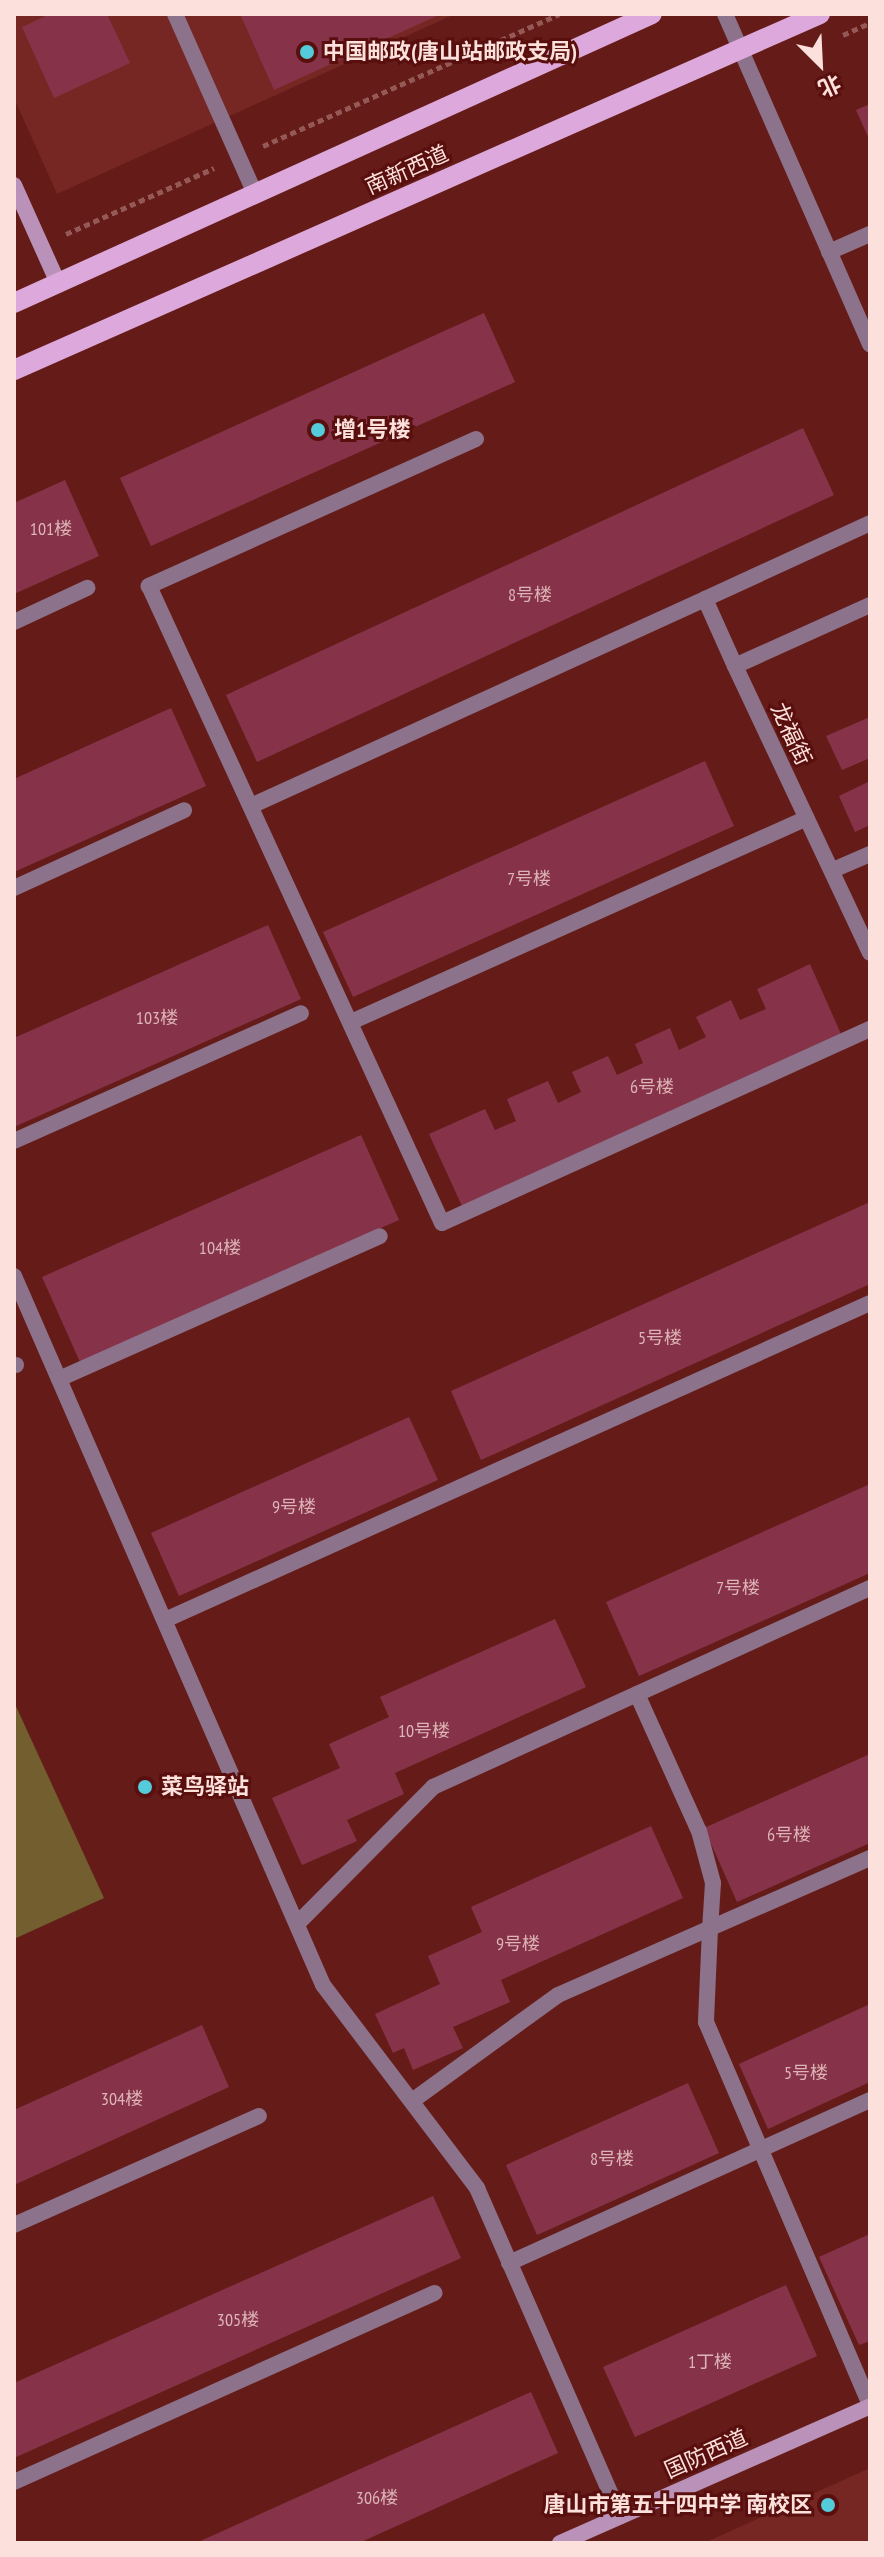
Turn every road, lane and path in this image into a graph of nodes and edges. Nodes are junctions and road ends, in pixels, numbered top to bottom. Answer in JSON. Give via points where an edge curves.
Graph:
{"nodes":[{"id":1,"x":175,"y":14,"type":"edge"},
{"id":2,"x":559,"y":14,"type":"edge"},
{"id":3,"x":652,"y":14,"type":"edge"},
{"id":4,"x":725,"y":14,"type":"edge"},
{"id":5,"x":820,"y":14,"type":"edge"},
{"id":6,"x":739,"y":50,"type":"junction"},
{"id":7,"x":239,"y":157,"type":"junction"},
{"id":8,"x":14,"y":185,"type":"edge"},
{"id":9,"x":255,"y":194,"type":"junction"},
{"id":10,"x":870,"y":234,"type":"edge"},
{"id":11,"x":40,"y":245,"type":"junction"},
{"id":12,"x":829,"y":252,"type":"junction"},
{"id":13,"x":58,"y":283,"type":"junction"},
{"id":14,"x":14,"y":303,"type":"edge"},
{"id":15,"x":870,"y":345,"type":"edge"},
{"id":16,"x":14,"y":370,"type":"edge"},
{"id":17,"x":476,"y":439,"type":"dead end"},
{"id":18,"x":870,"y":523,"type":"edge"},
{"id":19,"x":87,"y":588,"type":"dead end"},
{"id":20,"x":705,"y":599,"type":"junction"},
{"id":21,"x":870,"y":605,"type":"edge"},
{"id":22,"x":14,"y":622,"type":"edge"},
{"id":23,"x":735,"y":666,"type":"junction"},
{"id":24,"x":251,"y":806,"type":"junction"},
{"id":25,"x":184,"y":810,"type":"dead end"},
{"id":26,"x":806,"y":818,"type":"junction"},
{"id":27,"x":870,"y":854,"type":"edge"},
{"id":28,"x":833,"y":870,"type":"junction"},
{"id":29,"x":14,"y":888,"type":"edge"},
{"id":30,"x":870,"y":953,"type":"edge"},
{"id":31,"x":301,"y":1013,"type":"dead end"},
{"id":32,"x":351,"y":1022,"type":"junction"},
{"id":33,"x":870,"y":1029,"type":"edge"},
{"id":34,"x":14,"y":1141,"type":"edge"},
{"id":35,"x":380,"y":1236,"type":"dead end"},
{"id":36,"x":14,"y":1276,"type":"edge"},
{"id":37,"x":870,"y":1303,"type":"edge"},
{"id":38,"x":59,"y":1379,"type":"junction"},
{"id":39,"x":870,"y":1588,"type":"edge"},
{"id":40,"x":165,"y":1620,"type":"junction"},
{"id":41,"x":637,"y":1694,"type":"junction"},
{"id":42,"x":870,"y":1858,"type":"edge"},
{"id":43,"x":298,"y":1923,"type":"junction"},
{"id":44,"x":710,"y":1929,"type":"junction"},
{"id":45,"x":870,"y":2100,"type":"edge"},
{"id":46,"x":412,"y":2101,"type":"junction"},
{"id":47,"x":259,"y":2116,"type":"dead end"},
{"id":48,"x":759,"y":2150,"type":"junction"},
{"id":49,"x":14,"y":2225,"type":"edge"},
{"id":50,"x":509,"y":2263,"type":"junction"},
{"id":51,"x":435,"y":2293,"type":"dead end"},
{"id":52,"x":870,"y":2405,"type":"edge"},
{"id":53,"x":14,"y":2482,"type":"edge"},
{"id":54,"x":620,"y":2516,"type":"junction"},
{"id":55,"x":560,"y":2543,"type":"edge"}],
"edges":[{"from":1,"to":7,"type":"street"},
{"from":2,"to":7,"type":"path"},
{"from":3,"to":9,"type":"main road","name":"南新西道"},
{"from":4,"to":6,"type":"street"},
{"from":5,"to":6,"type":"main road","name":"南新西道"},
{"from":6,"to":12,"type":"street"},
{"from":6,"to":16,"type":"main road","name":"南新西道"},
{"from":7,"to":9,"type":"street"},
{"from":7,"to":11,"type":"path"},
{"from":8,"to":11,"type":"street"},
{"from":9,"to":13,"type":"main road","name":"南新西道"},
{"from":10,"to":12,"type":"street"},
{"from":11,"to":13,"type":"street"},
{"from":12,"to":15,"type":"street"},
{"from":13,"to":14,"type":"main road","name":"南新西道"},
{"from":17,"to":24,"type":"street","via":[[149,586]]},
{"from":18,"to":20,"type":"street"},
{"from":19,"to":22,"type":"street"},
{"from":20,"to":23,"type":"street","name":"龙福街"},
{"from":20,"to":24,"type":"street"},
{"from":21,"to":23,"type":"street"},
{"from":23,"to":26,"type":"street","name":"龙福街"},
{"from":24,"to":32,"type":"street"},
{"from":25,"to":29,"type":"street"},
{"from":26,"to":28,"type":"street","name":"龙福街"},
{"from":26,"to":32,"type":"street"},
{"from":27,"to":28,"type":"street"},
{"from":28,"to":30,"type":"street","name":"龙福街"},
{"from":31,"to":34,"type":"street"},
{"from":32,"to":33,"type":"street","via":[[442,1223]]},
{"from":35,"to":38,"type":"street"},
{"from":36,"to":38,"type":"street"},
{"from":37,"to":40,"type":"street"},
{"from":38,"to":40,"type":"street"},
{"from":39,"to":41,"type":"street"},
{"from":40,"to":43,"type":"street"},
{"from":41,"to":43,"type":"street","via":[[433,1787]]},
{"from":41,"to":44,"type":"street","via":[[699,1831],[713,1883]]},
{"from":42,"to":44,"type":"street"},
{"from":43,"to":46,"type":"street","via":[[341,2016]]},
{"from":44,"to":46,"type":"street","via":[[558,1995]]},
{"from":44,"to":48,"type":"street","via":[[706,2022]]},
{"from":45,"to":48,"type":"street"},
{"from":46,"to":50,"type":"street","via":[[477,2188]]},
{"from":47,"to":49,"type":"street"},
{"from":48,"to":50,"type":"street"},
{"from":48,"to":52,"type":"street"},
{"from":50,"to":54,"type":"street"},
{"from":51,"to":53,"type":"street"},
{"from":52,"to":54,"type":"street","name":"国防西道"},
{"from":54,"to":55,"type":"street","name":"国防西道"}]}
